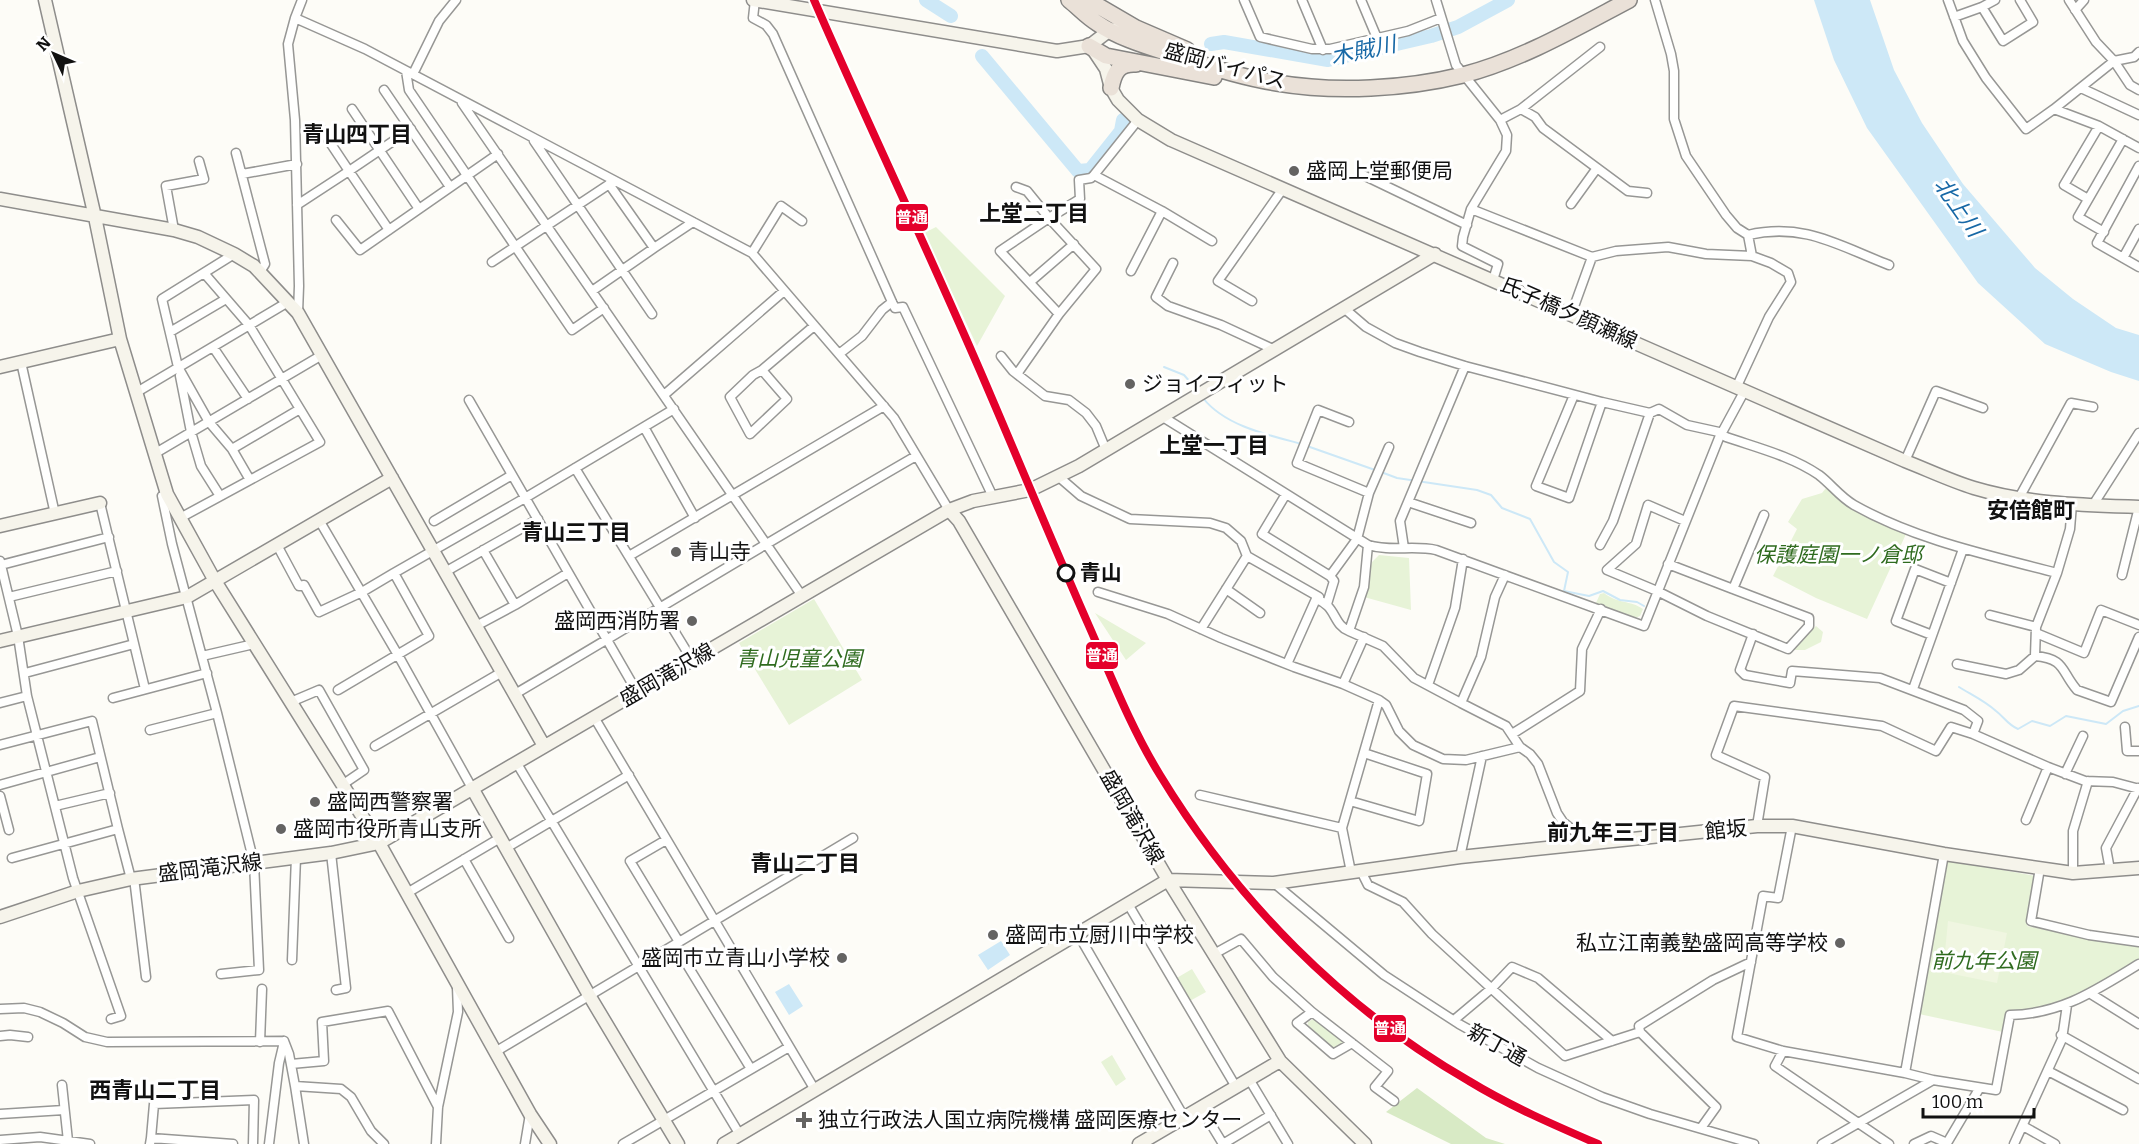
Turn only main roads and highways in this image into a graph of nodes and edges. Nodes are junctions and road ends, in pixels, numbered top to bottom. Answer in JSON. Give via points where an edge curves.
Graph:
{"nodes":[{"id":1,"x":1069,"y":0,"type":"edge"},
{"id":2,"x":1610,"y":0,"type":"edge"},
{"id":3,"x":1629,"y":0,"type":"edge"},
{"id":4,"x":1090,"y":1,"type":"edge"},
{"id":5,"x":1089,"y":46,"type":"road end"},
{"id":6,"x":1151,"y":64,"type":"junction"},
{"id":7,"x":1460,"y":70,"type":"junction"},
{"id":8,"x":1430,"y":81,"type":"junction"},
{"id":9,"x":1111,"y":88,"type":"road end"}],
"edges":[{"from":1,"to":8,"type":"highway","name":"盛岡バイパス","via":[[1103,27],[1160,51],[1278,83],[1355,88]]},
{"from":2,"to":7,"type":"highway","name":"盛岡バイパス","via":[[1523,45]]},
{"from":3,"to":7,"type":"highway","name":"盛岡バイパス","via":[[1516,56]]},
{"from":4,"to":7,"type":"highway","name":"盛岡バイパス","via":[[1136,28],[1212,59],[1290,78],[1382,78]]},
{"from":5,"to":6,"type":"highway","via":[[1106,56]]},
{"from":6,"to":8,"type":"highway","via":[[1287,91],[1361,95]]},
{"from":6,"to":9,"type":"highway","via":[[1128,63],[1113,75]]},
{"from":7,"to":8,"type":"highway","name":"盛岡バイパス"}]}
